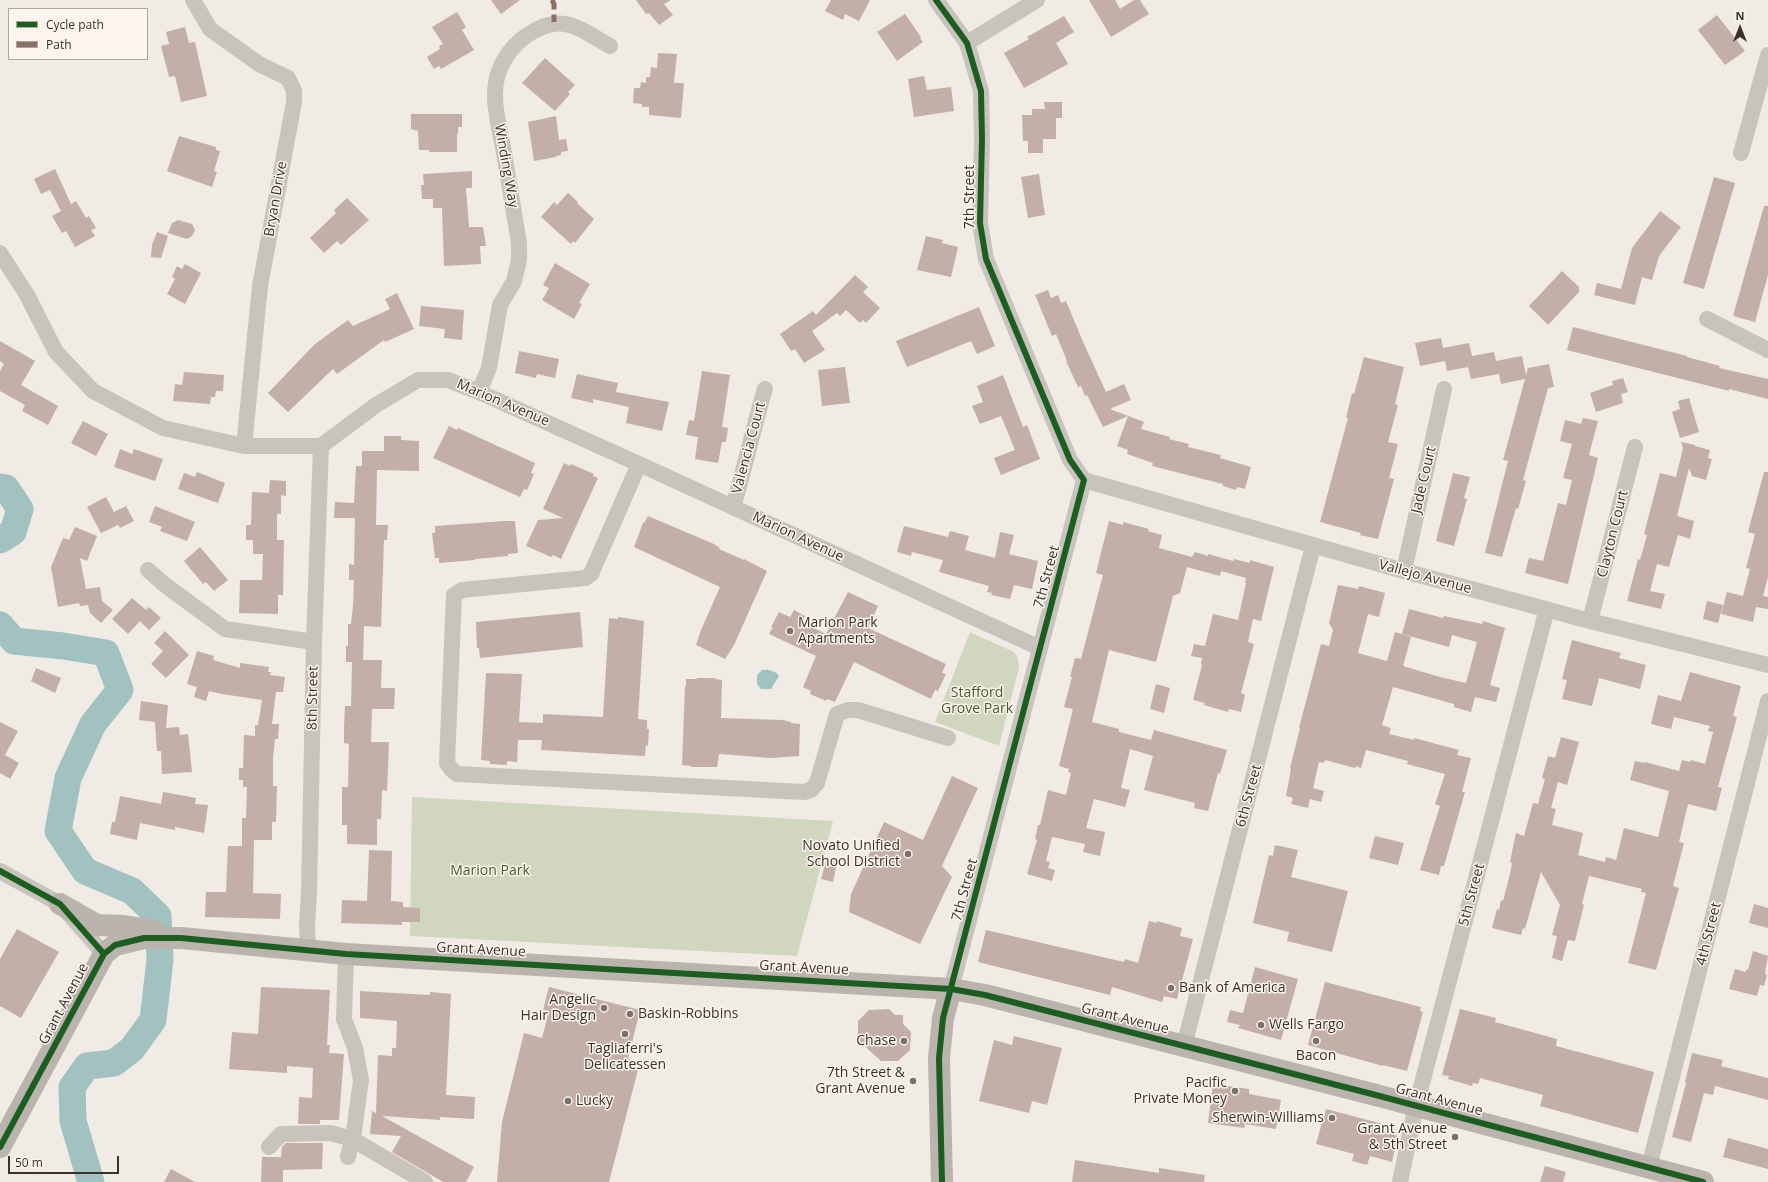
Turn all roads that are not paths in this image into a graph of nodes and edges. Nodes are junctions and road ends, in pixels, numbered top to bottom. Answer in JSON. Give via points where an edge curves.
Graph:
{"nodes":[{"id":1,"x":193,"y":0,"type":"edge"},
{"id":2,"x":936,"y":0,"type":"edge"},
{"id":3,"x":1038,"y":0,"type":"edge"},
{"id":4,"x":967,"y":43,"type":"junction"},
{"id":5,"x":610,"y":46,"type":"dead end"},
{"id":6,"x":1768,"y":55,"type":"edge"},
{"id":7,"x":1741,"y":153,"type":"dead end"},
{"id":8,"x":0,"y":253,"type":"edge"},
{"id":9,"x":1707,"y":319,"type":"dead end"},
{"id":10,"x":1768,"y":350,"type":"edge"},
{"id":11,"x":765,"y":389,"type":"dead end"},
{"id":12,"x":1444,"y":389,"type":"dead end"},
{"id":13,"x":479,"y":392,"type":"junction"},
{"id":14,"x":244,"y":446,"type":"junction"},
{"id":15,"x":321,"y":446,"type":"junction"},
{"id":16,"x":1635,"y":447,"type":"dead end"},
{"id":17,"x":639,"y":464,"type":"junction"},
{"id":18,"x":1084,"y":480,"type":"junction"},
{"id":19,"x":733,"y":507,"type":"junction"},
{"id":20,"x":1313,"y":546,"type":"junction"},
{"id":21,"x":148,"y":570,"type":"dead end"},
{"id":22,"x":1404,"y":571,"type":"junction"},
{"id":23,"x":1547,"y":609,"type":"junction"},
{"id":24,"x":1590,"y":621,"type":"junction"},
{"id":25,"x":314,"y":642,"type":"junction"},
{"id":26,"x":1040,"y":648,"type":"junction"},
{"id":27,"x":1768,"y":665,"type":"edge"},
{"id":28,"x":1768,"y":700,"type":"edge"},
{"id":29,"x":948,"y":738,"type":"dead end"},
{"id":30,"x":0,"y":871,"type":"edge"},
{"id":31,"x":60,"y":904,"type":"junction"},
{"id":32,"x":149,"y":934,"type":"junction"},
{"id":33,"x":308,"y":949,"type":"junction"},
{"id":34,"x":104,"y":954,"type":"junction"},
{"id":35,"x":346,"y":954,"type":"junction"},
{"id":36,"x":951,"y":989,"type":"junction"},
{"id":37,"x":1184,"y":1046,"type":"junction"},
{"id":38,"x":1416,"y":1106,"type":"junction"},
{"id":39,"x":352,"y":1139,"type":"junction"},
{"id":40,"x":0,"y":1147,"type":"edge"},
{"id":41,"x":269,"y":1147,"type":"dead end"},
{"id":42,"x":348,"y":1157,"type":"dead end"},
{"id":43,"x":1649,"y":1167,"type":"junction"},
{"id":44,"x":425,"y":1182,"type":"edge"},
{"id":45,"x":942,"y":1182,"type":"edge"},
{"id":46,"x":1400,"y":1182,"type":"edge"},
{"id":47,"x":1703,"y":1182,"type":"edge"}],
"edges":[{"from":1,"to":14,"type":"street","name":"Bryan Drive","via":[[210,29],[259,64],[288,78],[294,91],[260,286]]},
{"from":2,"to":4,"type":"street","name":"7th Street"},
{"from":3,"to":4,"type":"street"},
{"from":4,"to":18,"type":"street","name":"7th Street","via":[[981,90],[980,223],[986,259],[1070,460]]},
{"from":5,"to":13,"type":"street","name":"Winding Way","via":[[573,26],[554,22],[536,29],[519,41],[506,56],[497,78],[495,104],[519,243],[519,260],[514,281],[500,305],[489,368]]},
{"from":6,"to":7,"type":"street"},
{"from":8,"to":14,"type":"street","via":[[27,295],[56,352],[93,391],[163,428]]},
{"from":9,"to":10,"type":"street"},
{"from":11,"to":19,"type":"street","name":"Valencia Court"},
{"from":12,"to":22,"type":"street","name":"Jade Court"},
{"from":13,"to":15,"type":"street","name":"Marion Avenue","via":[[448,380],[418,380],[376,405]]},
{"from":13,"to":17,"type":"street","name":"Marion Avenue"},
{"from":14,"to":15,"type":"street"},
{"from":15,"to":25,"type":"street","name":"8th Street"},
{"from":16,"to":24,"type":"street","name":"Clayton Court"},
{"from":17,"to":19,"type":"street","name":"Marion Avenue"},
{"from":17,"to":29,"type":"street","via":[[591,574],[585,578],[462,590],[454,595],[447,763],[452,770],[457,774],[804,792],[811,790],[816,783],[837,714],[858,710]]},
{"from":18,"to":20,"type":"street","name":"Vallejo Avenue"},
{"from":18,"to":26,"type":"street","name":"7th Street"},
{"from":19,"to":26,"type":"street","name":"Marion Avenue"},
{"from":20,"to":22,"type":"street","name":"Vallejo Avenue"},
{"from":20,"to":37,"type":"street","name":"6th Street"},
{"from":21,"to":25,"type":"street","via":[[225,629]]},
{"from":22,"to":23,"type":"street","name":"Vallejo Avenue"},
{"from":23,"to":24,"type":"street","name":"Vallejo Avenue"},
{"from":23,"to":38,"type":"street","name":"5th Street"},
{"from":24,"to":27,"type":"street","name":"Vallejo Avenue"},
{"from":25,"to":33,"type":"street","name":"8th Street"},
{"from":26,"to":36,"type":"street","name":"7th Street"},
{"from":28,"to":43,"type":"street","name":"4th Street"},
{"from":30,"to":31,"type":"street"},
{"from":31,"to":32,"type":"street","name":"Grant Avenue","via":[[97,925],[124,926]]},
{"from":31,"to":34,"type":"street"},
{"from":32,"to":33,"type":"street","name":"Grant Avenue"},
{"from":32,"to":34,"type":"street","name":"Grant Avenue","via":[[126,941]]},
{"from":33,"to":35,"type":"street","name":"Grant Avenue"},
{"from":34,"to":40,"type":"street","name":"Grant Avenue"},
{"from":35,"to":36,"type":"street","name":"Grant Avenue"},
{"from":35,"to":39,"type":"street","via":[[344,1019],[355,1048],[361,1080]]},
{"from":36,"to":37,"type":"street","name":"Grant Avenue","via":[[985,995]]},
{"from":36,"to":45,"type":"street","name":"7th Street","via":[[943,1018],[939,1058]]},
{"from":37,"to":38,"type":"street","name":"Grant Avenue"},
{"from":38,"to":43,"type":"street","name":"Grant Avenue"},
{"from":38,"to":46,"type":"street","name":"5th Street"},
{"from":39,"to":41,"type":"street","via":[[331,1133],[281,1134]]},
{"from":39,"to":42,"type":"street"},
{"from":39,"to":44,"type":"street"},
{"from":43,"to":47,"type":"street","name":"Grant Avenue"}]}
